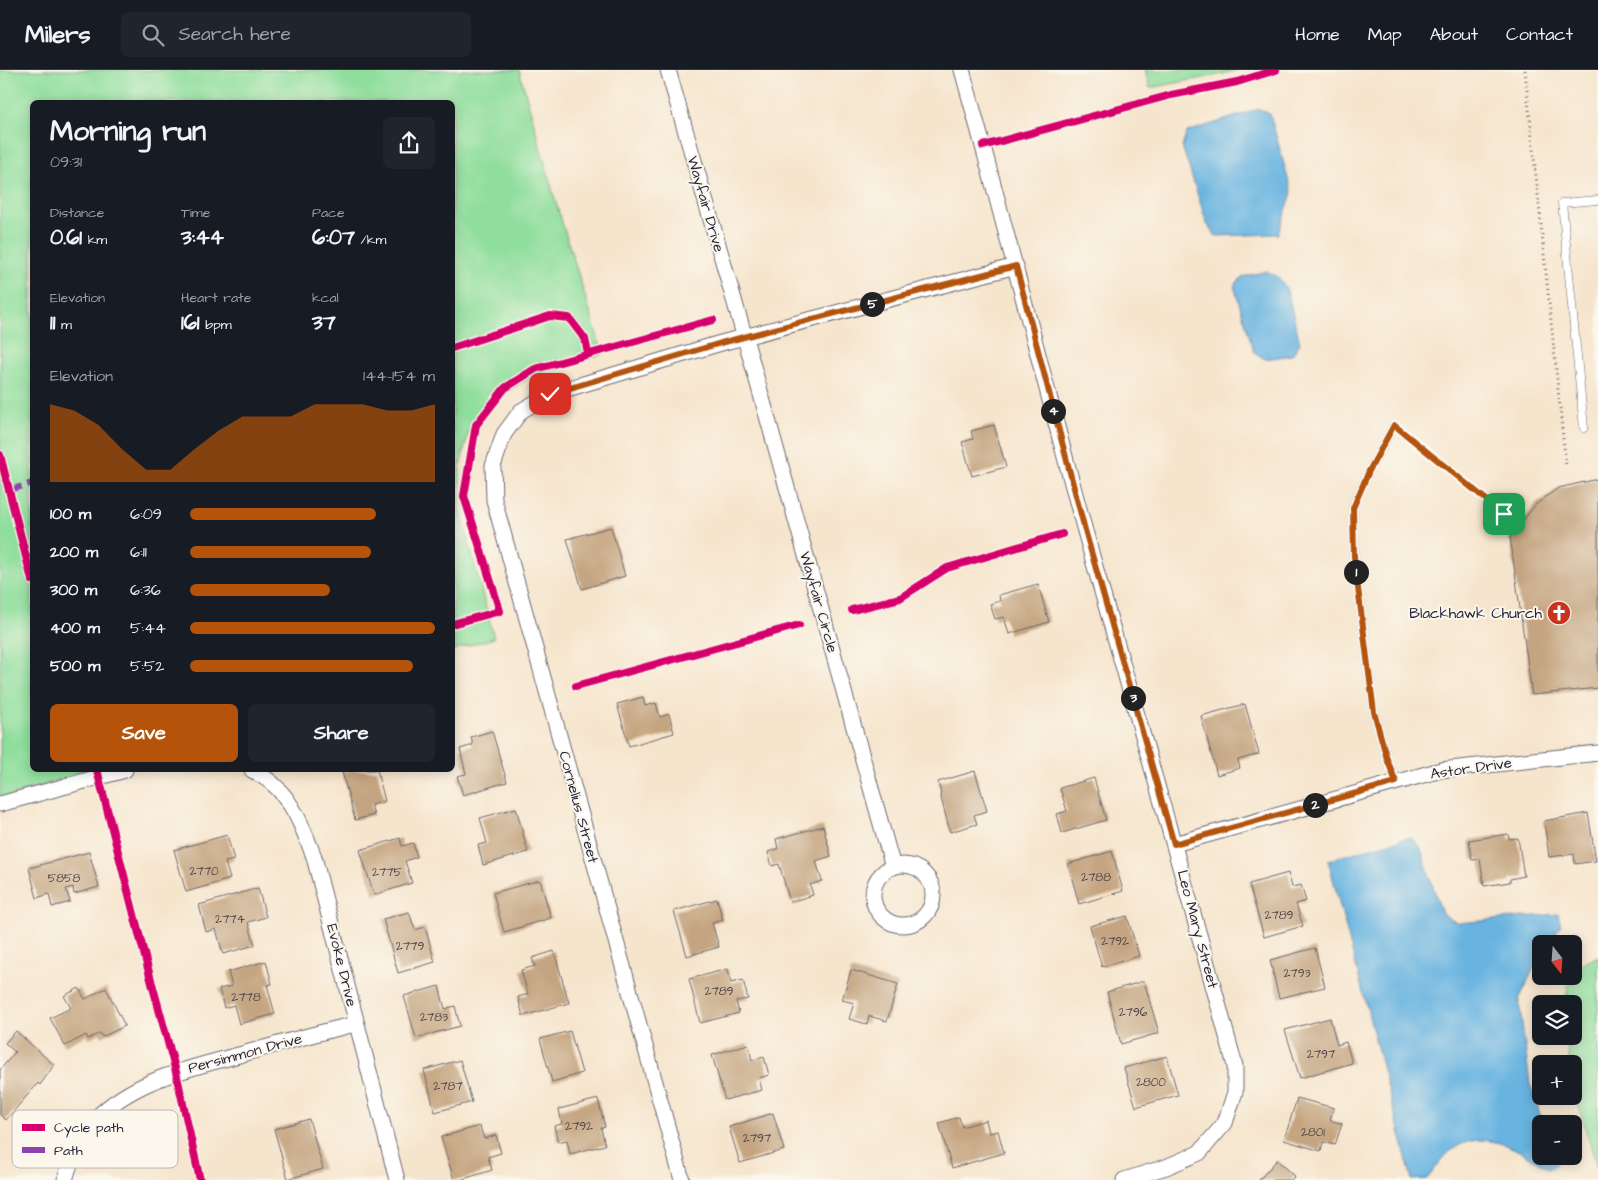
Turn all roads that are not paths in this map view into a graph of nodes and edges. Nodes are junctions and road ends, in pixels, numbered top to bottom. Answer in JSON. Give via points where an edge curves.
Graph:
{"nodes":[{"id":1,"x":668,"y":70,"type":"edge"},
{"id":2,"x":962,"y":70,"type":"edge"},
{"id":3,"x":1598,"y":200,"type":"edge"},
{"id":4,"x":1016,"y":266,"type":"junction"},
{"id":5,"x":745,"y":337,"type":"junction"},
{"id":6,"x":1394,"y":425,"type":"road end"},
{"id":7,"x":1584,"y":428,"type":"dead end"},
{"id":8,"x":1598,"y":753,"type":"edge"},
{"id":9,"x":118,"y":772,"type":"edge"},
{"id":10,"x":255,"y":772,"type":"edge"},
{"id":11,"x":1396,"y":782,"type":"junction"},
{"id":12,"x":0,"y":804,"type":"edge"},
{"id":13,"x":1174,"y":844,"type":"junction"},
{"id":14,"x":893,"y":867,"type":"dead end"},
{"id":15,"x":356,"y":1024,"type":"junction"},
{"id":16,"x":105,"y":1110,"type":"edge"},
{"id":17,"x":69,"y":1168,"type":"edge"},
{"id":18,"x":65,"y":1180,"type":"edge"},
{"id":19,"x":397,"y":1180,"type":"edge"},
{"id":20,"x":682,"y":1180,"type":"edge"},
{"id":21,"x":1124,"y":1180,"type":"edge"}],
"edges":[{"from":1,"to":5,"type":"street","name":"Wayfair Drive"},
{"from":2,"to":4,"type":"street","name":"Leo Mary Street"},
{"from":3,"to":7,"type":"lane","via":[[1562,203]]},
{"from":4,"to":5,"type":"street","name":"Cornelius Street"},
{"from":4,"to":13,"type":"street","name":"Leo Mary Street","via":[[1085,530]]},
{"from":5,"to":14,"type":"street","name":"Wayfair Circle"},
{"from":5,"to":20,"type":"street","name":"Cornelius Street","via":[[550,394],[521,411],[504,434],[493,466],[494,500]]},
{"from":6,"to":11,"type":"lane","via":[[1353,508],[1354,557],[1374,712]]},
{"from":8,"to":11,"type":"street","name":"Astor Drive","via":[[1441,770]]},
{"from":9,"to":12,"type":"street"},
{"from":10,"to":15,"type":"street","name":"Evoke Drive","via":[[272,783],[301,822],[314,857]]},
{"from":11,"to":13,"type":"street","name":"Astor Drive"},
{"from":13,"to":21,"type":"street","name":"Leo Mary Street","via":[[1235,1066],[1235,1092],[1225,1123],[1198,1152],[1166,1167]]},
{"from":15,"to":16,"type":"street","name":"Persimmon Drive","via":[[176,1072],[140,1086]]},
{"from":15,"to":19,"type":"street","name":"Evoke Drive"},
{"from":17,"to":18,"type":"street","name":"Persimmon Drive"}]}
